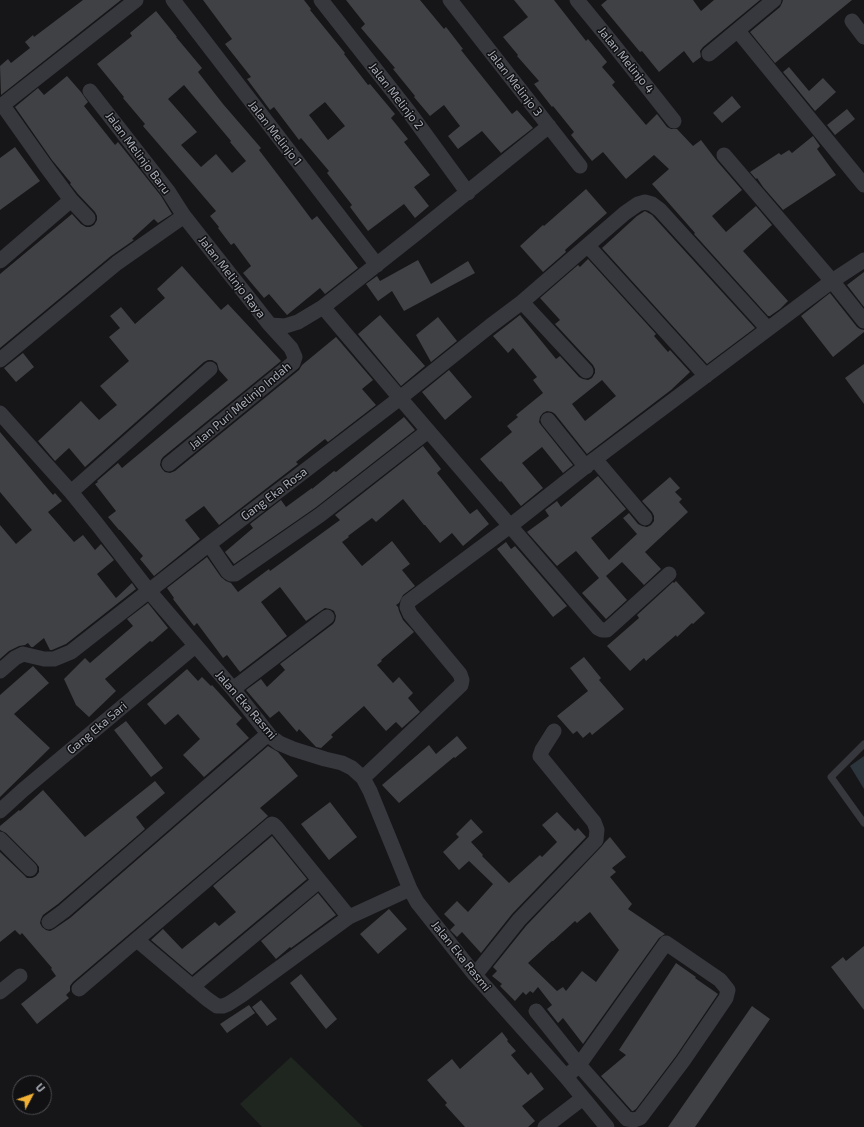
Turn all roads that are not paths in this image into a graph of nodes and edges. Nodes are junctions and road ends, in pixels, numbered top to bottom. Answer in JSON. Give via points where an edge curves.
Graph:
{"nodes":[{"id":1,"x":136,"y":0,"type":"edge"},
{"id":2,"x":173,"y":0,"type":"edge"},
{"id":3,"x":321,"y":0,"type":"edge"},
{"id":4,"x":450,"y":0,"type":"edge"},
{"id":5,"x":577,"y":0,"type":"edge"},
{"id":6,"x":774,"y":0,"type":"edge"},
{"id":7,"x":852,"y":21,"type":"dead end"},
{"id":8,"x":738,"y":31,"type":"junction"},
{"id":9,"x":864,"y":37,"type":"edge"},
{"id":10,"x":709,"y":54,"type":"dead end"},
{"id":11,"x":90,"y":91,"type":"dead end"},
{"id":12,"x":674,"y":121,"type":"dead end"},
{"id":13,"x":549,"y":126,"type":"junction"},
{"id":14,"x":724,"y":155,"type":"dead end"},
{"id":15,"x":580,"y":166,"type":"dead end"},
{"id":16,"x":864,"y":185,"type":"edge"},
{"id":17,"x":468,"y":193,"type":"junction"},
{"id":18,"x":71,"y":200,"type":"junction"},
{"id":19,"x":184,"y":216,"type":"junction"},
{"id":20,"x":88,"y":218,"type":"dead end"},
{"id":21,"x":588,"y":246,"type":"junction"},
{"id":22,"x":864,"y":260,"type":"edge"},
{"id":23,"x":0,"y":261,"type":"edge"},
{"id":24,"x":377,"y":265,"type":"junction"},
{"id":25,"x":832,"y":282,"type":"junction"},
{"id":26,"x":522,"y":302,"type":"junction"},
{"id":27,"x":323,"y":307,"type":"junction"},
{"id":28,"x":864,"y":321,"type":"edge"},
{"id":29,"x":270,"y":325,"type":"junction"},
{"id":30,"x":768,"y":329,"type":"junction"},
{"id":31,"x":0,"y":360,"type":"edge"},
{"id":32,"x":210,"y":369,"type":"dead end"},
{"id":33,"x":586,"y":372,"type":"dead end"},
{"id":34,"x":706,"y":376,"type":"junction"},
{"id":35,"x":400,"y":398,"type":"junction"},
{"id":36,"x":548,"y":420,"type":"dead end"},
{"id":37,"x":3,"y":422,"type":"edge"},
{"id":38,"x":428,"y":431,"type":"junction"},
{"id":39,"x":590,"y":463,"type":"junction"},
{"id":40,"x":169,"y":464,"type":"dead end"},
{"id":41,"x":71,"y":492,"type":"junction"},
{"id":42,"x":645,"y":518,"type":"dead end"},
{"id":43,"x":510,"y":526,"type":"junction"},
{"id":44,"x":209,"y":544,"type":"junction"},
{"id":45,"x":669,"y":574,"type":"dead end"},
{"id":46,"x":149,"y":591,"type":"junction"},
{"id":47,"x":327,"y":617,"type":"dead end"},
{"id":48,"x":195,"y":646,"type":"junction"},
{"id":49,"x":0,"y":672,"type":"edge"},
{"id":50,"x":233,"y":689,"type":"junction"},
{"id":51,"x":554,"y":731,"type":"dead end"},
{"id":52,"x":268,"y":734,"type":"junction"},
{"id":53,"x":864,"y":744,"type":"edge"},
{"id":54,"x":363,"y":778,"type":"junction"},
{"id":55,"x":0,"y":811,"type":"edge"},
{"id":56,"x":864,"y":823,"type":"edge"},
{"id":57,"x":0,"y":839,"type":"edge"},
{"id":58,"x":30,"y":869,"type":"dead end"},
{"id":59,"x":319,"y":881,"type":"junction"},
{"id":60,"x":410,"y":889,"type":"junction"},
{"id":61,"x":349,"y":917,"type":"junction"},
{"id":62,"x":49,"y":922,"type":"dead end"},
{"id":63,"x":137,"y":940,"type":"junction"},
{"id":64,"x":475,"y":974,"type":"junction"},
{"id":65,"x":20,"y":976,"type":"dead end"},
{"id":66,"x":192,"y":987,"type":"junction"},
{"id":67,"x":79,"y":989,"type":"dead end"},
{"id":68,"x":0,"y":992,"type":"edge"},
{"id":69,"x":536,"y":1012,"type":"dead end"},
{"id":70,"x":579,"y":1065,"type":"junction"},
{"id":71,"x":566,"y":1077,"type":"junction"},
{"id":72,"x":583,"y":1098,"type":"junction"},
{"id":73,"x":545,"y":1127,"type":"edge"},
{"id":74,"x":608,"y":1127,"type":"edge"}],
"edges":[{"from":1,"to":18,"type":"street","via":[[4,105]]},
{"from":2,"to":24,"type":"street","name":"Jalan Melinjo 1"},
{"from":3,"to":17,"type":"street","name":"Jalan Melinjo 2","via":[[409,112]]},
{"from":4,"to":13,"type":"street","name":"Jalan Melinjo 3"},
{"from":5,"to":12,"type":"street","name":"Jalan Melinjo 4"},
{"from":6,"to":8,"type":"street"},
{"from":7,"to":9,"type":"street"},
{"from":8,"to":10,"type":"street"},
{"from":8,"to":16,"type":"street"},
{"from":11,"to":19,"type":"street","name":"Jalan Melinjo Baru","via":[[168,191]]},
{"from":13,"to":15,"type":"street","name":"Jalan Melinjo 3"},
{"from":13,"to":17,"type":"street","name":"Jalan Melinjo Raya"},
{"from":14,"to":25,"type":"street"},
{"from":17,"to":24,"type":"street","name":"Jalan Melinjo Raya"},
{"from":18,"to":20,"type":"street"},
{"from":18,"to":23,"type":"street"},
{"from":19,"to":29,"type":"street","name":"Jalan Melinjo Raya"},
{"from":19,"to":31,"type":"street","via":[[116,263]]},
{"from":21,"to":26,"type":"street","name":"Gang Eka Rosa"},
{"from":21,"to":30,"type":"street","name":"Gang Eka Rosa","via":[[632,207],[645,202],[652,204]]},
{"from":21,"to":34,"type":"street"},
{"from":22,"to":25,"type":"street"},
{"from":24,"to":27,"type":"street","name":"Jalan Melinjo Raya"},
{"from":25,"to":28,"type":"street"},
{"from":25,"to":30,"type":"street"},
{"from":26,"to":33,"type":"street"},
{"from":26,"to":35,"type":"street","name":"Gang Eka Rosa"},
{"from":27,"to":29,"type":"street","name":"Jalan Melinjo Raya","via":[[298,322],[285,326]]},
{"from":27,"to":35,"type":"street"},
{"from":29,"to":40,"type":"street","name":"Jalan Puri Melinjo Indah","via":[[291,348],[295,357],[293,363]]},
{"from":30,"to":34,"type":"street"},
{"from":32,"to":41,"type":"street"},
{"from":34,"to":39,"type":"street"},
{"from":35,"to":38,"type":"street"},
{"from":35,"to":44,"type":"street","name":"Gang Eka Rosa"},
{"from":36,"to":39,"type":"street"},
{"from":37,"to":41,"type":"street","name":"Jalan Eka Rasmi"},
{"from":38,"to":43,"type":"street"},
{"from":38,"to":44,"type":"street","via":[[320,515],[235,574],[228,572]]},
{"from":39,"to":42,"type":"street"},
{"from":39,"to":43,"type":"street"},
{"from":41,"to":46,"type":"street","name":"Jalan Eka Rasmi"},
{"from":43,"to":45,"type":"street","via":[[602,630],[607,630]]},
{"from":43,"to":54,"type":"street","via":[[408,602],[410,614],[460,674],[461,685]]},
{"from":44,"to":46,"type":"street","name":"Gang Eka Rosa"},
{"from":46,"to":48,"type":"street","name":"Jalan Eka Rasmi"},
{"from":46,"to":49,"type":"street","name":"Gang Eka Rosa","via":[[71,652],[54,659],[23,654]]},
{"from":47,"to":50,"type":"street"},
{"from":48,"to":50,"type":"street","name":"Jalan Eka Rasmi"},
{"from":48,"to":55,"type":"street","name":"Gang Eka Sari"},
{"from":50,"to":52,"type":"street","name":"Jalan Eka Rasmi"},
{"from":51,"to":64,"type":"street","via":[[540,756],[594,822],[597,830],[596,840],[519,920]]},
{"from":52,"to":54,"type":"street","name":"Jalan Eka Rasmi","via":[[292,749],[342,763]]},
{"from":52,"to":62,"type":"street"},
{"from":53,"to":56,"type":"lane","via":[[831,777]]},
{"from":54,"to":60,"type":"street","name":"Jalan Eka Rasmi"},
{"from":57,"to":58,"type":"street"},
{"from":59,"to":61,"type":"street"},
{"from":59,"to":63,"type":"street","via":[[272,824]]},
{"from":59,"to":66,"type":"street"},
{"from":60,"to":61,"type":"street"},
{"from":60,"to":64,"type":"street","name":"Jalan Eka Rasmi","via":[[417,902]]},
{"from":61,"to":66,"type":"street","via":[[228,1004],[217,1006]]},
{"from":63,"to":66,"type":"street"},
{"from":63,"to":67,"type":"street"},
{"from":64,"to":71,"type":"street","name":"Jalan Eka Rasmi"},
{"from":65,"to":68,"type":"street"},
{"from":69,"to":70,"type":"street"},
{"from":70,"to":70,"type":"street","via":[[666,943],[720,980],[728,990],[726,998],[683,1061],[640,1118],[627,1119]]},
{"from":70,"to":71,"type":"street"},
{"from":71,"to":72,"type":"street","name":"Jalan Eka Rasmi"},
{"from":72,"to":73,"type":"street"},
{"from":72,"to":74,"type":"street","name":"Jalan Eka Rasmi"}]}
